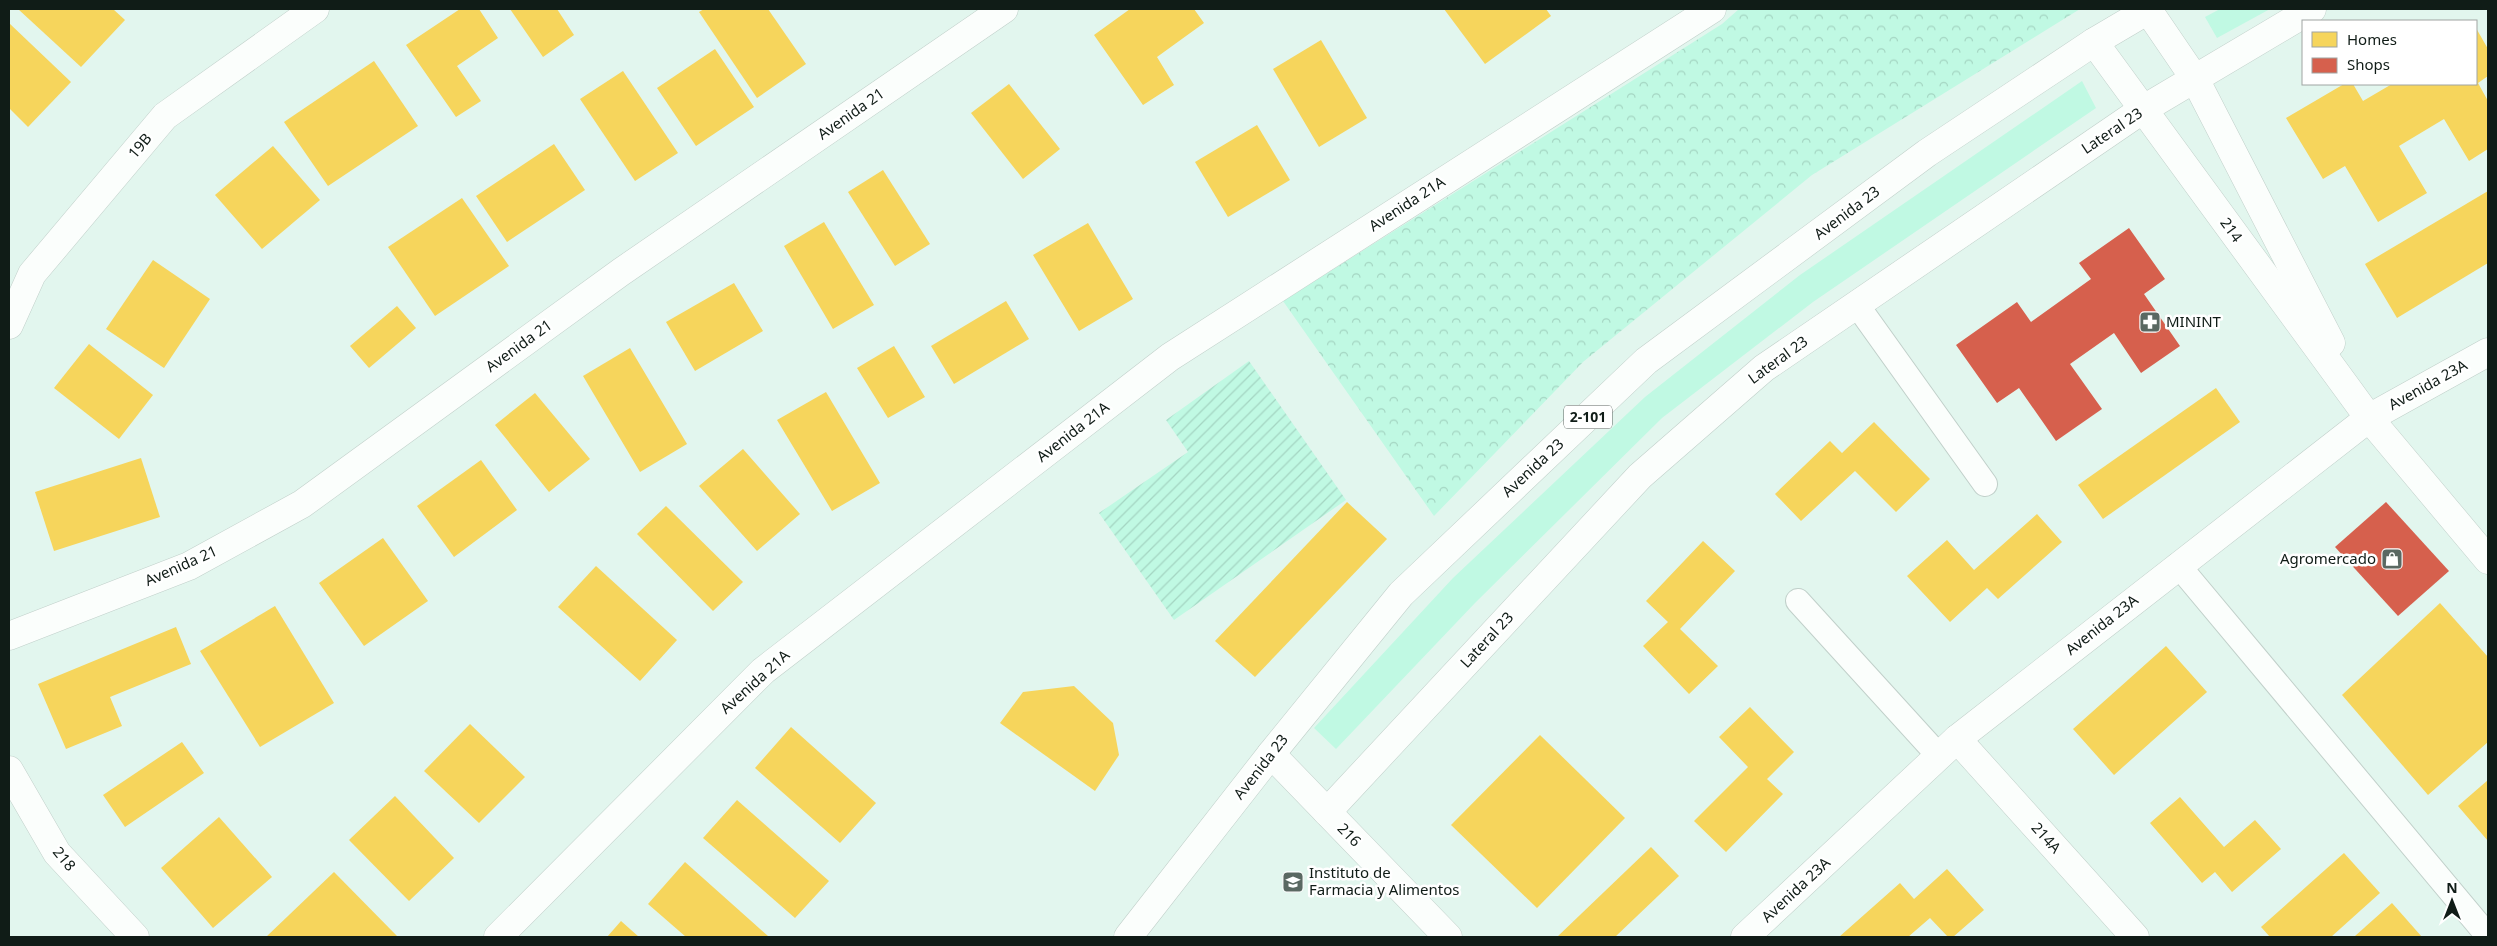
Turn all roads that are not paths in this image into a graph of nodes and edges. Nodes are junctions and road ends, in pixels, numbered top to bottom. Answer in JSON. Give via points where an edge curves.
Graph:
{"nodes":[{"id":1,"x":315,"y":9,"type":"edge"},
{"id":2,"x":1004,"y":9,"type":"edge"},
{"id":3,"x":1712,"y":9,"type":"edge"},
{"id":4,"x":2149,"y":9,"type":"edge"},
{"id":5,"x":2312,"y":9,"type":"edge"},
{"id":6,"x":2094,"y":42,"type":"junction"},
{"id":7,"x":2195,"y":79,"type":"junction"},
{"id":8,"x":2142,"y":110,"type":"junction"},
{"id":9,"x":1857,"y":305,"type":"junction"},
{"id":10,"x":9,"y":325,"type":"edge"},
{"id":11,"x":2488,"y":352,"type":"edge"},
{"id":12,"x":2369,"y":418,"type":"junction"},
{"id":13,"x":1985,"y":484,"type":"dead end"},
{"id":14,"x":2488,"y":560,"type":"edge"},
{"id":15,"x":2178,"y":565,"type":"junction"},
{"id":16,"x":1798,"y":601,"type":"dead end"},
{"id":17,"x":9,"y":636,"type":"edge"},
{"id":18,"x":1948,"y":747,"type":"junction"},
{"id":19,"x":1271,"y":754,"type":"junction"},
{"id":20,"x":9,"y":770,"type":"edge"},
{"id":21,"x":1327,"y":812,"type":"junction"},
{"id":22,"x":2488,"y":936,"type":"edge"},
{"id":23,"x":135,"y":937,"type":"edge"},
{"id":24,"x":498,"y":937,"type":"edge"},
{"id":25,"x":1128,"y":937,"type":"edge"},
{"id":26,"x":1448,"y":937,"type":"edge"},
{"id":27,"x":1745,"y":937,"type":"edge"},
{"id":28,"x":2135,"y":937,"type":"edge"}],
"edges":[{"from":1,"to":10,"type":"street","name":"19B","via":[[165,116],[32,274]]},
{"from":2,"to":17,"type":"street","name":"Avenida 21","via":[[621,272],[302,504],[189,566]]},
{"from":3,"to":24,"type":"street","name":"Avenida 21A","via":[[1170,357],[762,671]]},
{"from":4,"to":6,"type":"street","name":"Avenida 23","number":"2-101"},
{"from":4,"to":7,"type":"street","name":"214"},
{"from":5,"to":7,"type":"street","name":"Lateral 23"},
{"from":6,"to":8,"type":"street","name":"214"},
{"from":6,"to":19,"type":"street","name":"Avenida 23","number":"2-101","via":[[1927,153],[1646,361],[1400,594]]},
{"from":7,"to":8,"type":"street","name":"Lateral 23"},
{"from":7,"to":12,"type":"street","name":"214"},
{"from":8,"to":9,"type":"street","name":"Lateral 23"},
{"from":8,"to":12,"type":"street","name":"214"},
{"from":9,"to":13,"type":"lane"},
{"from":9,"to":21,"type":"street","name":"Lateral 23","via":[[1764,368],[1640,476]]},
{"from":11,"to":12,"type":"street","name":"Avenida 23A"},
{"from":12,"to":14,"type":"street","name":"214"},
{"from":12,"to":15,"type":"street","name":"Avenida 23A"},
{"from":15,"to":18,"type":"street","name":"Avenida 23A"},
{"from":15,"to":22,"type":"lane"},
{"from":16,"to":18,"type":"lane"},
{"from":18,"to":27,"type":"street","name":"Avenida 23A"},
{"from":18,"to":28,"type":"street","name":"214A"},
{"from":19,"to":21,"type":"street","name":"216"},
{"from":19,"to":25,"type":"street","name":"Avenida 23","number":"2-101"},
{"from":20,"to":23,"type":"street","name":"218","via":[[57,853]]},
{"from":21,"to":26,"type":"street","name":"216"}]}
